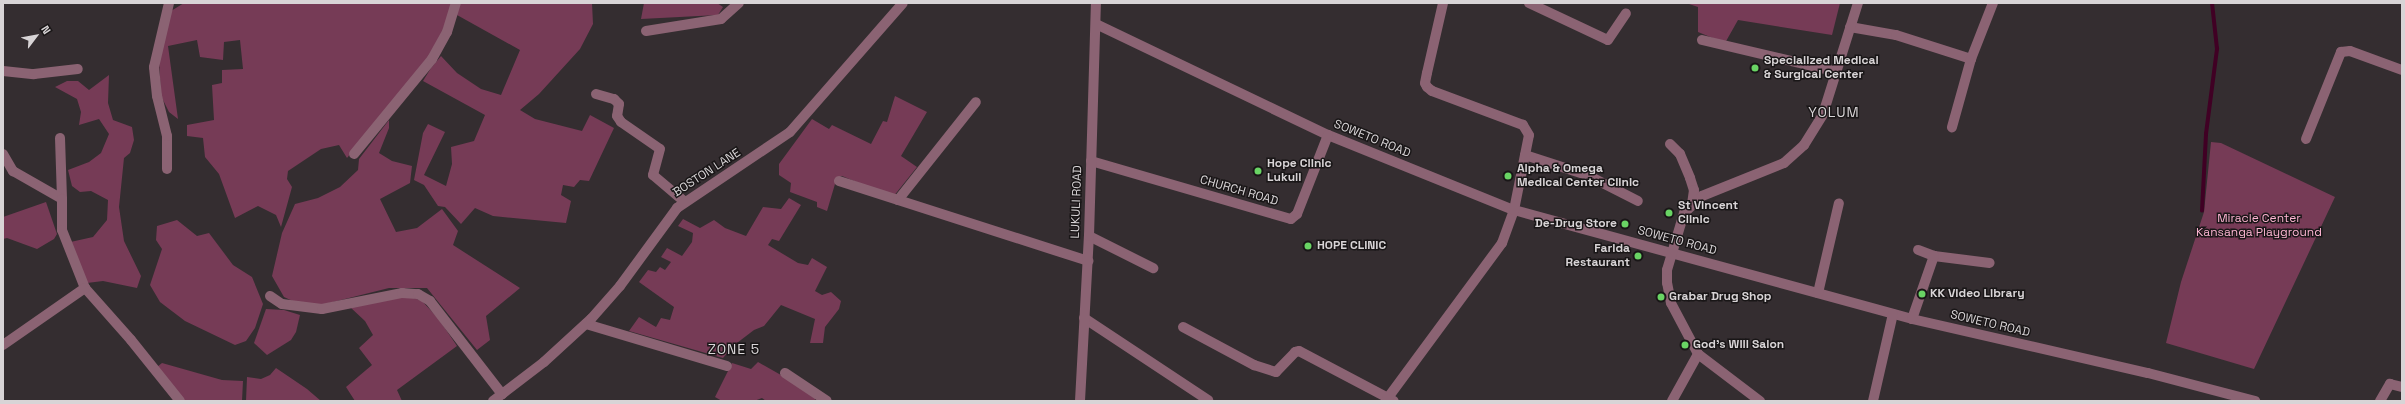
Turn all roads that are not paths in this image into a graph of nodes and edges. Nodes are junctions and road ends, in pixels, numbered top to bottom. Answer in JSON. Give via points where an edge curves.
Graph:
{"nodes":[{"id":1,"x":169,"y":3,"type":"edge"},
{"id":2,"x":456,"y":3,"type":"edge"},
{"id":3,"x":1096,"y":3,"type":"edge"},
{"id":4,"x":1443,"y":3,"type":"edge"},
{"id":5,"x":1529,"y":3,"type":"edge"},
{"id":6,"x":1858,"y":3,"type":"edge"},
{"id":7,"x":1993,"y":3,"type":"edge"},
{"id":8,"x":898,"y":4,"type":"edge"},
{"id":9,"x":735,"y":5,"type":"edge"},
{"id":10,"x":1626,"y":13,"type":"dead end"},
{"id":11,"x":1096,"y":24,"type":"junction"},
{"id":12,"x":1850,"y":27,"type":"junction"},
{"id":13,"x":646,"y":31,"type":"dead end"},
{"id":14,"x":1702,"y":40,"type":"dead end"},
{"id":15,"x":1971,"y":59,"type":"junction"},
{"id":16,"x":78,"y":69,"type":"dead end"},
{"id":17,"x":2402,"y":70,"type":"edge"},
{"id":18,"x":3,"y":71,"type":"edge"},
{"id":19,"x":1837,"y":72,"type":"junction"},
{"id":20,"x":596,"y":94,"type":"dead end"},
{"id":21,"x":976,"y":102,"type":"dead end"},
{"id":22,"x":1952,"y":127,"type":"dead end"},
{"id":23,"x":1328,"y":135,"type":"junction"},
{"id":24,"x":60,"y":138,"type":"dead end"},
{"id":25,"x":2306,"y":139,"type":"dead end"},
{"id":26,"x":1670,"y":144,"type":"dead end"},
{"id":27,"x":3,"y":154,"type":"edge"},
{"id":28,"x":354,"y":154,"type":"dead end"},
{"id":29,"x":1525,"y":155,"type":"junction"},
{"id":30,"x":1091,"y":161,"type":"junction"},
{"id":31,"x":167,"y":169,"type":"dead end"},
{"id":32,"x":839,"y":181,"type":"dead end"},
{"id":33,"x":62,"y":199,"type":"junction"},
{"id":34,"x":898,"y":200,"type":"junction"},
{"id":35,"x":685,"y":202,"type":"junction"},
{"id":36,"x":1638,"y":202,"type":"dead end"},
{"id":37,"x":1839,"y":203,"type":"dead end"},
{"id":38,"x":1692,"y":204,"type":"junction"},
{"id":39,"x":1514,"y":210,"type":"junction"},
{"id":40,"x":1089,"y":236,"type":"junction"},
{"id":41,"x":1918,"y":250,"type":"dead end"},
{"id":42,"x":1671,"y":253,"type":"junction"},
{"id":43,"x":1934,"y":256,"type":"junction"},
{"id":44,"x":1088,"y":261,"type":"junction"},
{"id":45,"x":1990,"y":263,"type":"dead end"},
{"id":46,"x":1152,"y":268,"type":"dead end"},
{"id":47,"x":84,"y":288,"type":"junction"},
{"id":48,"x":1818,"y":293,"type":"junction"},
{"id":49,"x":270,"y":296,"type":"dead end"},
{"id":50,"x":1893,"y":314,"type":"junction"},
{"id":51,"x":1084,"y":318,"type":"junction"},
{"id":52,"x":1912,"y":319,"type":"junction"},
{"id":53,"x":586,"y":324,"type":"junction"},
{"id":54,"x":1183,"y":327,"type":"dead end"},
{"id":55,"x":3,"y":345,"type":"edge"},
{"id":56,"x":1698,"y":354,"type":"junction"},
{"id":57,"x":727,"y":366,"type":"dead end"},
{"id":58,"x":784,"y":373,"type":"dead end"},
{"id":59,"x":2402,"y":387,"type":"edge"},
{"id":60,"x":502,"y":394,"type":"junction"},
{"id":61,"x":1083,"y":400,"type":"edge"},
{"id":62,"x":1208,"y":400,"type":"dead end"},
{"id":63,"x":1390,"y":400,"type":"edge"},
{"id":64,"x":180,"y":401,"type":"edge"},
{"id":65,"x":493,"y":401,"type":"edge"},
{"id":66,"x":827,"y":401,"type":"edge"},
{"id":67,"x":1672,"y":401,"type":"edge"},
{"id":68,"x":1760,"y":401,"type":"edge"},
{"id":69,"x":1873,"y":401,"type":"edge"},
{"id":70,"x":2255,"y":401,"type":"edge"},
{"id":71,"x":2380,"y":401,"type":"edge"}],
"edges":[{"from":1,"to":31,"type":"street","via":[[154,67],[157,96],[167,136]]},
{"from":2,"to":28,"type":"street","via":[[447,32],[432,59]]},
{"from":3,"to":11,"type":"street","name":"LUKULI ROAD"},
{"from":4,"to":29,"type":"street","via":[[1425,83],[1427,87],[1523,125],[1529,135]]},
{"from":5,"to":10,"type":"street","via":[[1608,40]]},
{"from":6,"to":12,"type":"street"},
{"from":7,"to":15,"type":"street"},
{"from":8,"to":35,"type":"street","name":"BOSTON LANE","via":[[790,132]]},
{"from":9,"to":13,"type":"street","via":[[721,19]]},
{"from":11,"to":23,"type":"street","name":"SOWETO ROAD"},
{"from":11,"to":30,"type":"street","name":"LUKULI ROAD"},
{"from":12,"to":15,"type":"street","via":[[1896,35]]},
{"from":12,"to":19,"type":"street"},
{"from":14,"to":19,"type":"street"},
{"from":15,"to":22,"type":"street"},
{"from":16,"to":18,"type":"street","via":[[34,74]]},
{"from":17,"to":25,"type":"street","via":[[2350,51],[2341,52]]},
{"from":19,"to":38,"type":"street","via":[[1823,114],[1797,152],[1784,163],[1768,171],[1702,196]]},
{"from":20,"to":35,"type":"street","via":[[614,99],[619,104],[618,119],[660,149],[653,175]]},
{"from":21,"to":34,"type":"street"},
{"from":23,"to":30,"type":"street","name":"CHURCH ROAD","via":[[1297,214],[1291,219]]},
{"from":23,"to":39,"type":"street","name":"SOWETO ROAD"},
{"from":24,"to":33,"type":"street"},
{"from":26,"to":38,"type":"street","via":[[1680,154],[1690,178],[1694,190]]},
{"from":27,"to":33,"type":"street","via":[[8,165],[17,173]]},
{"from":29,"to":36,"type":"street","via":[[1587,175]]},
{"from":29,"to":39,"type":"street"},
{"from":30,"to":40,"type":"street","name":"LUKULI ROAD"},
{"from":32,"to":34,"type":"street"},
{"from":33,"to":47,"type":"street","via":[[62,230]]},
{"from":34,"to":44,"type":"street"},
{"from":35,"to":53,"type":"street","name":"BOSTON LANE","via":[[670,215],[620,286]]},
{"from":37,"to":48,"type":"street"},
{"from":38,"to":42,"type":"street","via":[[1684,213]]},
{"from":39,"to":42,"type":"street","name":"SOWETO ROAD"},
{"from":39,"to":63,"type":"street","via":[[1502,242]]},
{"from":40,"to":44,"type":"street","name":"LUKULI ROAD"},
{"from":40,"to":46,"type":"street"},
{"from":41,"to":43,"type":"street"},
{"from":42,"to":48,"type":"street","name":"SOWETO ROAD"},
{"from":42,"to":56,"type":"street","via":[[1667,283],[1671,303]]},
{"from":43,"to":45,"type":"street"},
{"from":43,"to":52,"type":"street"},
{"from":44,"to":51,"type":"street","name":"LUKULI ROAD"},
{"from":47,"to":55,"type":"street"},
{"from":47,"to":64,"type":"street","via":[[140,350]]},
{"from":48,"to":50,"type":"street","name":"SOWETO ROAD"},
{"from":49,"to":60,"type":"street","via":[[282,304],[322,309],[402,293],[418,294],[430,301]]},
{"from":50,"to":52,"type":"street","name":"SOWETO ROAD"},
{"from":50,"to":69,"type":"street"},
{"from":51,"to":61,"type":"street","name":"LUKULI ROAD"},
{"from":51,"to":62,"type":"street"},
{"from":52,"to":70,"type":"street","name":"SOWETO ROAD","via":[[2148,373]]},
{"from":53,"to":57,"type":"street"},
{"from":53,"to":60,"type":"street","name":"BOSTON LANE"},
{"from":54,"to":63,"type":"street","via":[[1254,365],[1276,372],[1299,351]]},
{"from":56,"to":67,"type":"street"},
{"from":56,"to":68,"type":"street"},
{"from":58,"to":66,"type":"street"},
{"from":59,"to":71,"type":"street","via":[[2390,384]]},
{"from":60,"to":65,"type":"street","name":"BOSTON LANE"}]}
